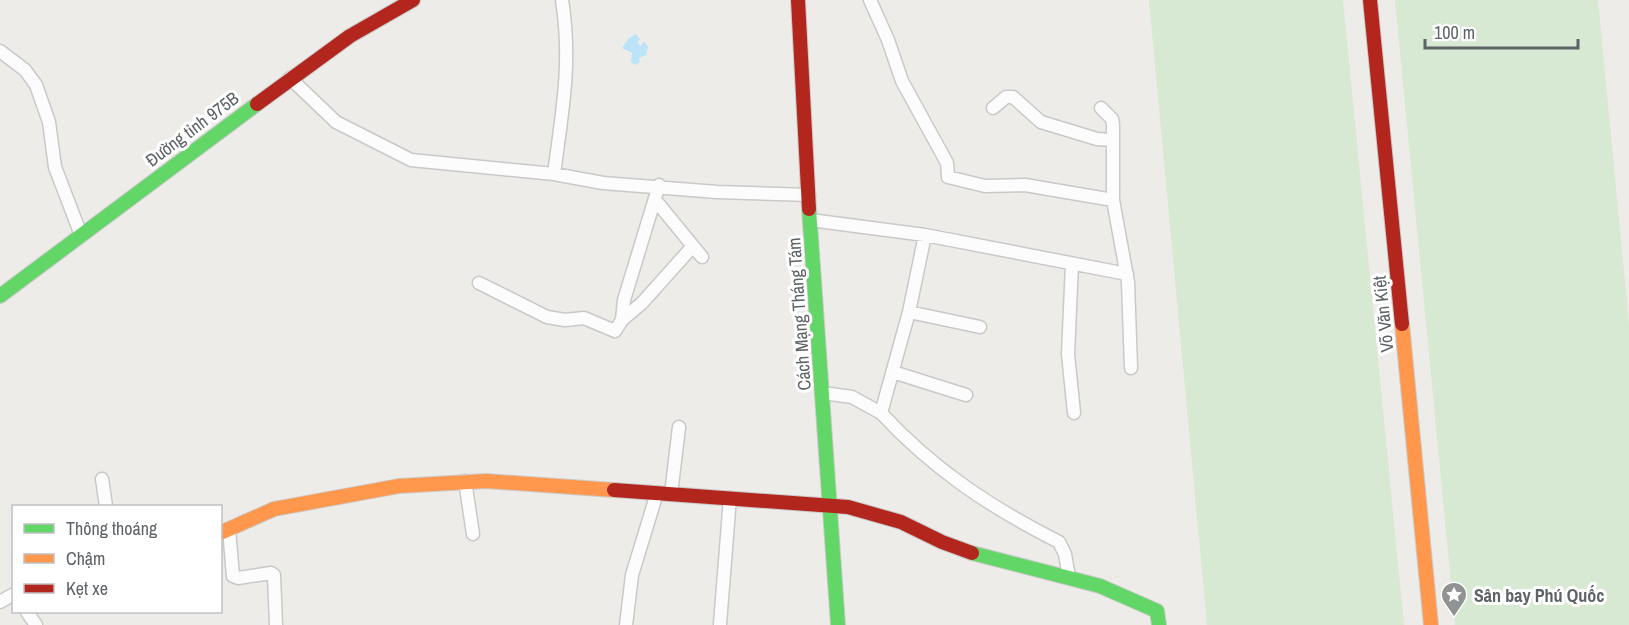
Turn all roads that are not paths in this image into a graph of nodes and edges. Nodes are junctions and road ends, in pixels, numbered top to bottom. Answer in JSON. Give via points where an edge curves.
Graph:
{"nodes":[{"id":1,"x":413,"y":0,"type":"edge"},
{"id":2,"x":562,"y":0,"type":"edge"},
{"id":3,"x":798,"y":0,"type":"edge"},
{"id":4,"x":870,"y":0,"type":"edge"},
{"id":5,"x":1370,"y":0,"type":"edge"},
{"id":6,"x":0,"y":51,"type":"edge"},
{"id":7,"x":290,"y":78,"type":"junction"},
{"id":8,"x":993,"y":108,"type":"dead end"},
{"id":9,"x":1101,"y":108,"type":"dead end"},
{"id":10,"x":1113,"y":140,"type":"junction"},
{"id":11,"x":554,"y":174,"type":"junction"},
{"id":12,"x":659,"y":185,"type":"junction"},
{"id":13,"x":809,"y":195,"type":"junction"},
{"id":14,"x":656,"y":201,"type":"junction"},
{"id":15,"x":1113,"y":201,"type":"junction"},
{"id":16,"x":810,"y":220,"type":"junction"},
{"id":17,"x":81,"y":235,"type":"junction"},
{"id":18,"x":925,"y":235,"type":"junction"},
{"id":19,"x":693,"y":246,"type":"junction"},
{"id":20,"x":702,"y":257,"type":"dead end"},
{"id":21,"x":1072,"y":264,"type":"junction"},
{"id":22,"x":1127,"y":274,"type":"junction"},
{"id":23,"x":479,"y":284,"type":"dead end"},
{"id":24,"x":0,"y":296,"type":"edge"},
{"id":25,"x":909,"y":312,"type":"junction"},
{"id":26,"x":622,"y":320,"type":"junction"},
{"id":27,"x":981,"y":327,"type":"dead end"},
{"id":28,"x":1131,"y":368,"type":"dead end"},
{"id":29,"x":892,"y":372,"type":"junction"},
{"id":30,"x":822,"y":393,"type":"junction"},
{"id":31,"x":966,"y":395,"type":"dead end"},
{"id":32,"x":1074,"y":412,"type":"dead end"},
{"id":33,"x":881,"y":413,"type":"junction"},
{"id":34,"x":679,"y":427,"type":"dead end"},
{"id":35,"x":102,"y":479,"type":"dead end"},
{"id":36,"x":465,"y":481,"type":"junction"},
{"id":37,"x":664,"y":494,"type":"junction"},
{"id":38,"x":730,"y":498,"type":"junction"},
{"id":39,"x":106,"y":505,"type":"edge"},
{"id":40,"x":831,"y":506,"type":"junction"},
{"id":41,"x":225,"y":531,"type":"edge"},
{"id":42,"x":473,"y":534,"type":"dead end"},
{"id":43,"x":1069,"y":578,"type":"junction"},
{"id":44,"x":720,"y":624,"type":"edge"},
{"id":45,"x":276,"y":625,"type":"edge"},
{"id":46,"x":626,"y":625,"type":"edge"},
{"id":47,"x":838,"y":625,"type":"edge"},
{"id":48,"x":1159,"y":625,"type":"edge"},
{"id":49,"x":1431,"y":625,"type":"edge"}],
"edges":[{"from":1,"to":7,"type":"street","name":"Đường tỉnh 975B","via":[[350,36]]},
{"from":2,"to":11,"type":"street","via":[[568,63]]},
{"from":3,"to":13,"type":"street","name":"Cách Mạng Tháng Tám"},
{"from":4,"to":15,"type":"street","via":[[902,81],[947,163],[948,177],[985,186],[1025,185]]},
{"from":5,"to":49,"type":"street","name":"Võ Văn Kiệt"},
{"from":6,"to":17,"type":"street","via":[[25,70],[36,85],[56,167]]},
{"from":7,"to":11,"type":"street","via":[[336,122],[411,160]]},
{"from":7,"to":17,"type":"street","name":"Đường tỉnh 975B"},
{"from":8,"to":10,"type":"street","via":[[1013,96],[1041,122]]},
{"from":9,"to":10,"type":"street","via":[[1113,119]]},
{"from":10,"to":15,"type":"street"},
{"from":11,"to":12,"type":"street","via":[[603,183]]},
{"from":12,"to":13,"type":"street","via":[[717,192]]},
{"from":12,"to":14,"type":"street"},
{"from":13,"to":16,"type":"street","name":"Cách Mạng Tháng Tám"},
{"from":14,"to":19,"type":"street"},
{"from":14,"to":26,"type":"street","via":[[624,300]]},
{"from":15,"to":22,"type":"street"},
{"from":16,"to":18,"type":"street"},
{"from":16,"to":30,"type":"street","name":"Cách Mạng Tháng Tám"},
{"from":17,"to":24,"type":"street","name":"Đường tỉnh 975B"},
{"from":18,"to":21,"type":"street"},
{"from":18,"to":25,"type":"street"},
{"from":19,"to":20,"type":"street"},
{"from":19,"to":26,"type":"street"},
{"from":21,"to":22,"type":"street"},
{"from":21,"to":32,"type":"street","via":[[1068,354]]},
{"from":22,"to":28,"type":"street"},
{"from":23,"to":26,"type":"street","via":[[547,317],[584,318],[615,331]]},
{"from":25,"to":27,"type":"street"},
{"from":25,"to":29,"type":"street"},
{"from":29,"to":31,"type":"street"},
{"from":29,"to":33,"type":"street"},
{"from":30,"to":33,"type":"street","via":[[852,397]]},
{"from":30,"to":40,"type":"street","name":"Cách Mạng Tháng Tám"},
{"from":33,"to":43,"type":"street","via":[[912,447],[975,495],[1059,542]]},
{"from":34,"to":37,"type":"street"},
{"from":35,"to":39,"type":"street"},
{"from":36,"to":37,"type":"street"},
{"from":36,"to":41,"type":"street","via":[[399,486],[274,509]]},
{"from":36,"to":42,"type":"street"},
{"from":37,"to":38,"type":"street"},
{"from":37,"to":46,"type":"street","via":[[632,575]]},
{"from":38,"to":40,"type":"street"},
{"from":38,"to":44,"type":"street"},
{"from":40,"to":43,"type":"street","via":[[882,516],[958,548]]},
{"from":40,"to":47,"type":"street","name":"Cách Mạng Tháng Tám"},
{"from":41,"to":45,"type":"street","via":[[233,576],[274,575]]},
{"from":43,"to":48,"type":"street","via":[[1100,586],[1157,611]]}]}
